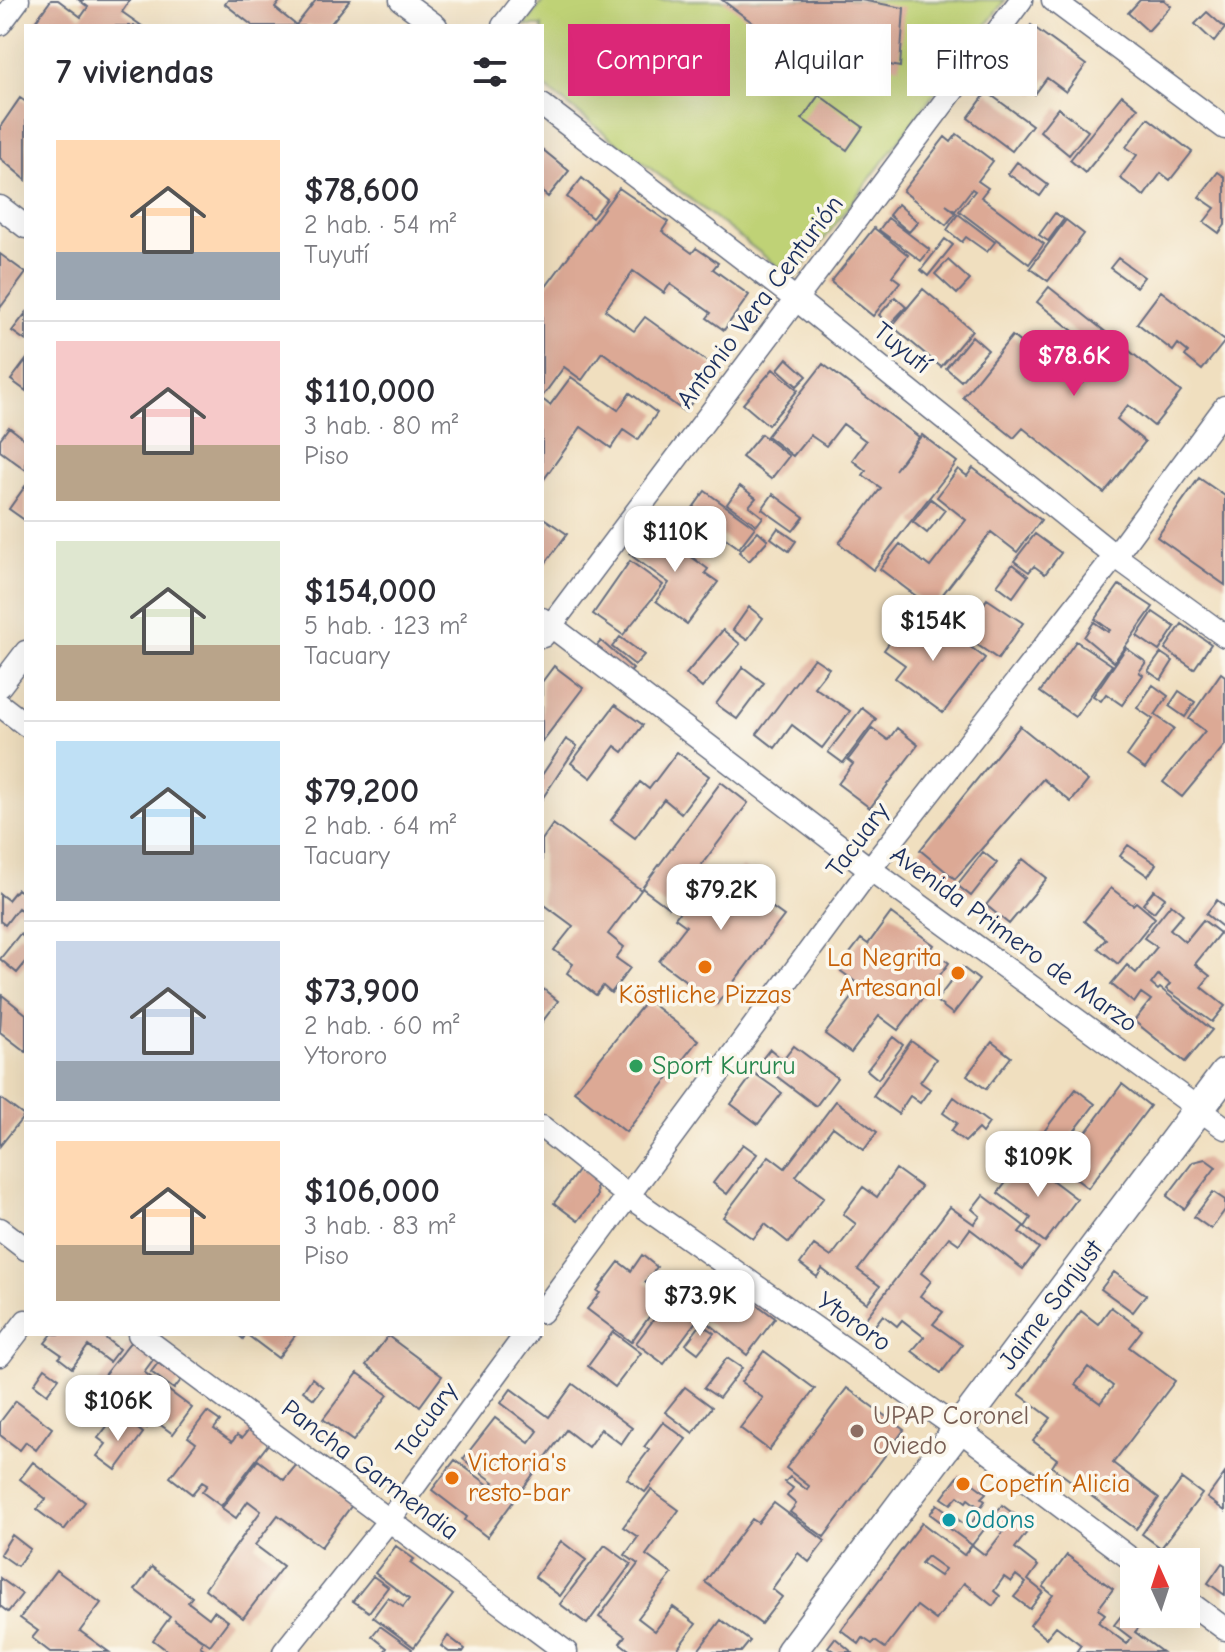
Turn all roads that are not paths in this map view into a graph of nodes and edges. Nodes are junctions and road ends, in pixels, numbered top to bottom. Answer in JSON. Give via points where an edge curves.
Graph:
{"nodes":[{"id":1,"x":18,"y":0,"type":"edge"},
{"id":2,"x":401,"y":0,"type":"edge"},
{"id":3,"x":523,"y":0,"type":"edge"},
{"id":4,"x":1021,"y":0,"type":"edge"},
{"id":5,"x":1053,"y":0,"type":"edge"},
{"id":6,"x":0,"y":24,"type":"edge"},
{"id":7,"x":433,"y":24,"type":"edge"},
{"id":8,"x":505,"y":24,"type":"edge"},
{"id":9,"x":544,"y":107,"type":"edge"},
{"id":10,"x":1225,"y":128,"type":"edge"},
{"id":11,"x":0,"y":207,"type":"edge"},
{"id":12,"x":24,"y":225,"type":"edge"},
{"id":13,"x":797,"y":300,"type":"junction"},
{"id":14,"x":1225,"y":407,"type":"edge"},
{"id":15,"x":1115,"y":556,"type":"junction"},
{"id":16,"x":545,"y":627,"type":"edge"},
{"id":17,"x":1225,"y":636,"type":"edge"},
{"id":18,"x":24,"y":655,"type":"edge"},
{"id":19,"x":0,"y":686,"type":"edge"},
{"id":20,"x":0,"y":705,"type":"edge"},
{"id":21,"x":24,"y":723,"type":"edge"},
{"id":22,"x":870,"y":869,"type":"junction"},
{"id":23,"x":1225,"y":1074,"type":"edge"},
{"id":24,"x":1199,"y":1108,"type":"junction"},
{"id":25,"x":1225,"y":1128,"type":"edge"},
{"id":26,"x":544,"y":1129,"type":"edge"},
{"id":27,"x":627,"y":1195,"type":"junction"},
{"id":28,"x":0,"y":1229,"type":"edge"},
{"id":29,"x":24,"y":1247,"type":"edge"},
{"id":30,"x":544,"y":1309,"type":"edge"},
{"id":31,"x":24,"y":1324,"type":"edge"},
{"id":32,"x":142,"y":1336,"type":"edge"},
{"id":33,"x":525,"y":1336,"type":"edge"},
{"id":34,"x":0,"y":1355,"type":"edge"},
{"id":35,"x":958,"y":1429,"type":"junction"},
{"id":36,"x":390,"y":1519,"type":"junction"},
{"id":37,"x":1120,"y":1551,"type":"edge"},
{"id":38,"x":1200,"y":1610,"type":"edge"},
{"id":39,"x":1225,"y":1629,"type":"edge"},
{"id":40,"x":284,"y":1652,"type":"edge"},
{"id":41,"x":566,"y":1652,"type":"edge"},
{"id":42,"x":791,"y":1652,"type":"edge"}],
"edges":[{"from":1,"to":6,"type":"street"},
{"from":2,"to":7,"type":"street"},
{"from":3,"to":8,"type":"street"},
{"from":4,"to":13,"type":"street","name":"Antonio Vera Centurión"},
{"from":5,"to":10,"type":"street"},
{"from":9,"to":13,"type":"street","name":"Tuyutí"},
{"from":11,"to":12,"type":"street"},
{"from":13,"to":15,"type":"street","name":"Tuyutí"},
{"from":13,"to":16,"type":"street","name":"Antonio Vera Centurión"},
{"from":14,"to":15,"type":"street","name":"Tacuary"},
{"from":15,"to":17,"type":"street","name":"Tuyutí"},
{"from":15,"to":22,"type":"street","name":"Tacuary"},
{"from":16,"to":22,"type":"street","name":"Avenida Primero de Marzo"},
{"from":18,"to":19,"type":"street"},
{"from":20,"to":21,"type":"street"},
{"from":22,"to":24,"type":"street","name":"Avenida Primero de Marzo"},
{"from":22,"to":27,"type":"street","name":"Tacuary"},
{"from":23,"to":24,"type":"main road","name":"Jaime Sanjust"},
{"from":24,"to":25,"type":"street","name":"Avenida Primero de Marzo"},
{"from":24,"to":35,"type":"main road","name":"Jaime Sanjust"},
{"from":26,"to":27,"type":"street","name":"Ytororo"},
{"from":27,"to":30,"type":"street","name":"Tacuary"},
{"from":27,"to":35,"type":"street","name":"Ytororo"},
{"from":28,"to":29,"type":"street"},
{"from":31,"to":34,"type":"street"},
{"from":32,"to":36,"type":"street","name":"Pancha Garmendia"},
{"from":33,"to":36,"type":"street","name":"Tacuary"},
{"from":35,"to":37,"type":"street","name":"Ytororo"},
{"from":35,"to":42,"type":"main road","name":"Jaime Sanjust"},
{"from":36,"to":40,"type":"street","name":"Tacuary"},
{"from":36,"to":41,"type":"street","name":"Pancha Garmendia"},
{"from":38,"to":39,"type":"street"}]}
